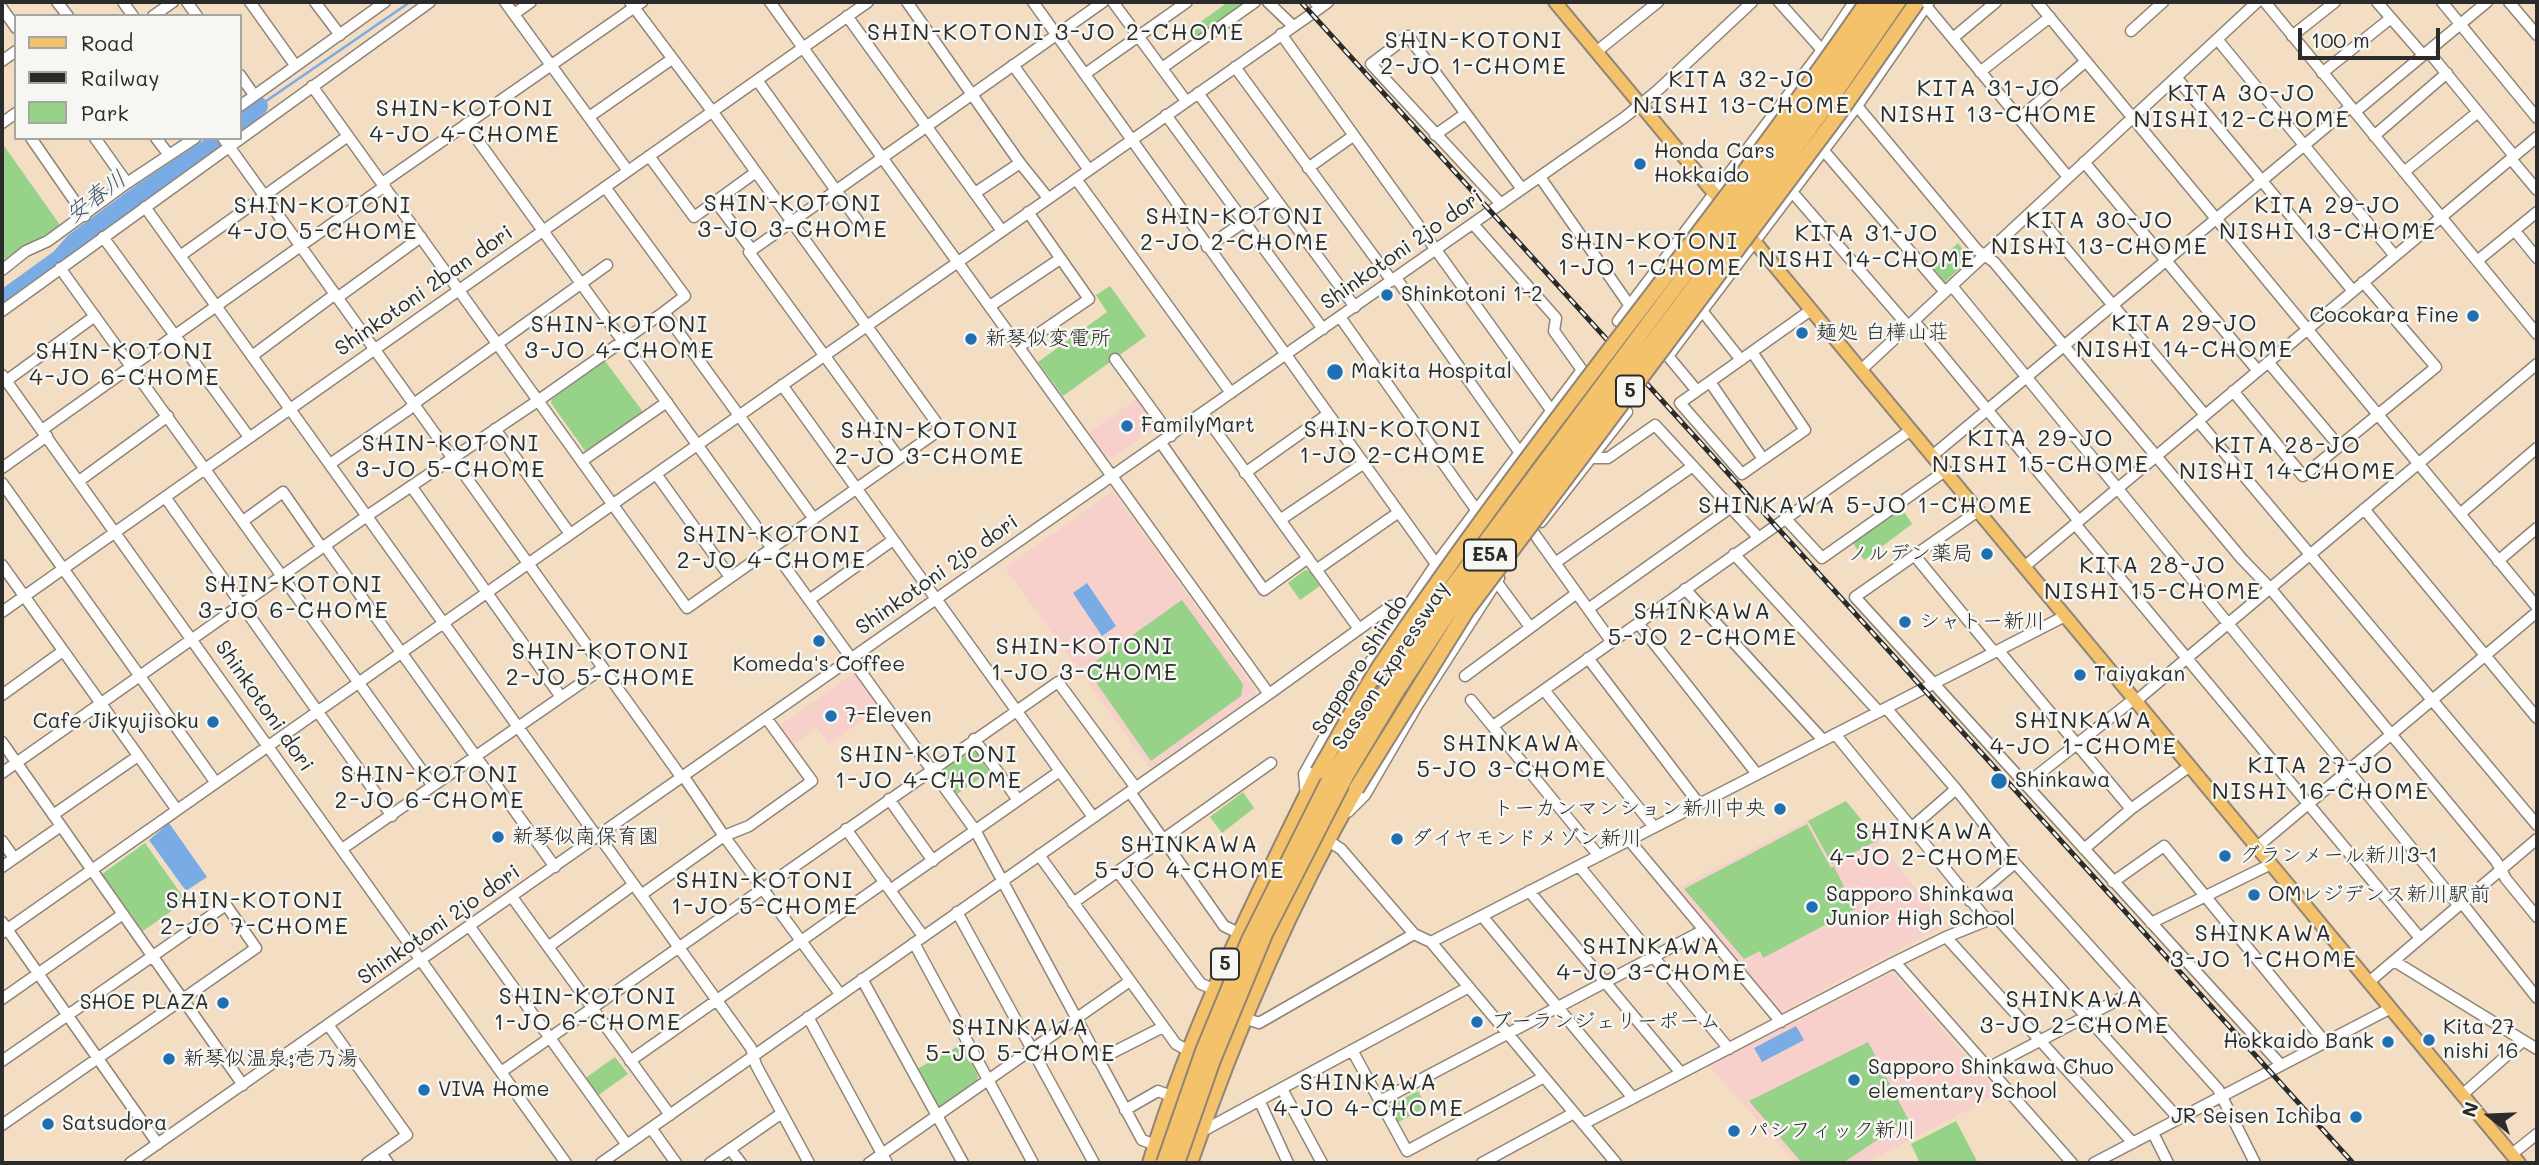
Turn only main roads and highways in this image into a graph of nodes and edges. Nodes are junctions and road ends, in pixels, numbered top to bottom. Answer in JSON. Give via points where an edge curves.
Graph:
{"nodes":[{"id":1,"x":1867,"y":2,"type":"edge"},
{"id":2,"x":1882,"y":2,"type":"edge"},
{"id":3,"x":1898,"y":2,"type":"edge"},
{"id":4,"x":1924,"y":3,"type":"edge"},
{"id":5,"x":1561,"y":4,"type":"edge"},
{"id":6,"x":1153,"y":1159,"type":"edge"},
{"id":7,"x":2516,"y":1159,"type":"edge"},
{"id":8,"x":1178,"y":1163,"type":"edge"},
{"id":9,"x":1190,"y":1163,"type":"edge"}],
"edges":[{"from":1,"to":6,"type":"highway","name":"Sapporo Shindo","number":"5","bridge":true,"via":[[1387,656],[1318,772],[1239,933]]},
{"from":2,"to":6,"type":"highway","name":"Sasson Expressway","number":"E5A","bridge":true,"via":[[1820,93],[1449,591],[1337,767],[1249,940]]},
{"from":3,"to":8,"type":"highway","name":"Sasson Expressway","number":"E5A","bridge":true,"via":[[1694,286],[1457,600],[1397,691],[1346,776],[1265,934],[1213,1060]]},
{"from":4,"to":9,"type":"highway","number":"5","bridge":true,"via":[[1467,610],[1356,789],[1293,907],[1244,1018]]},
{"from":5,"to":7,"type":"main road","via":[[1596,52]]}]}
